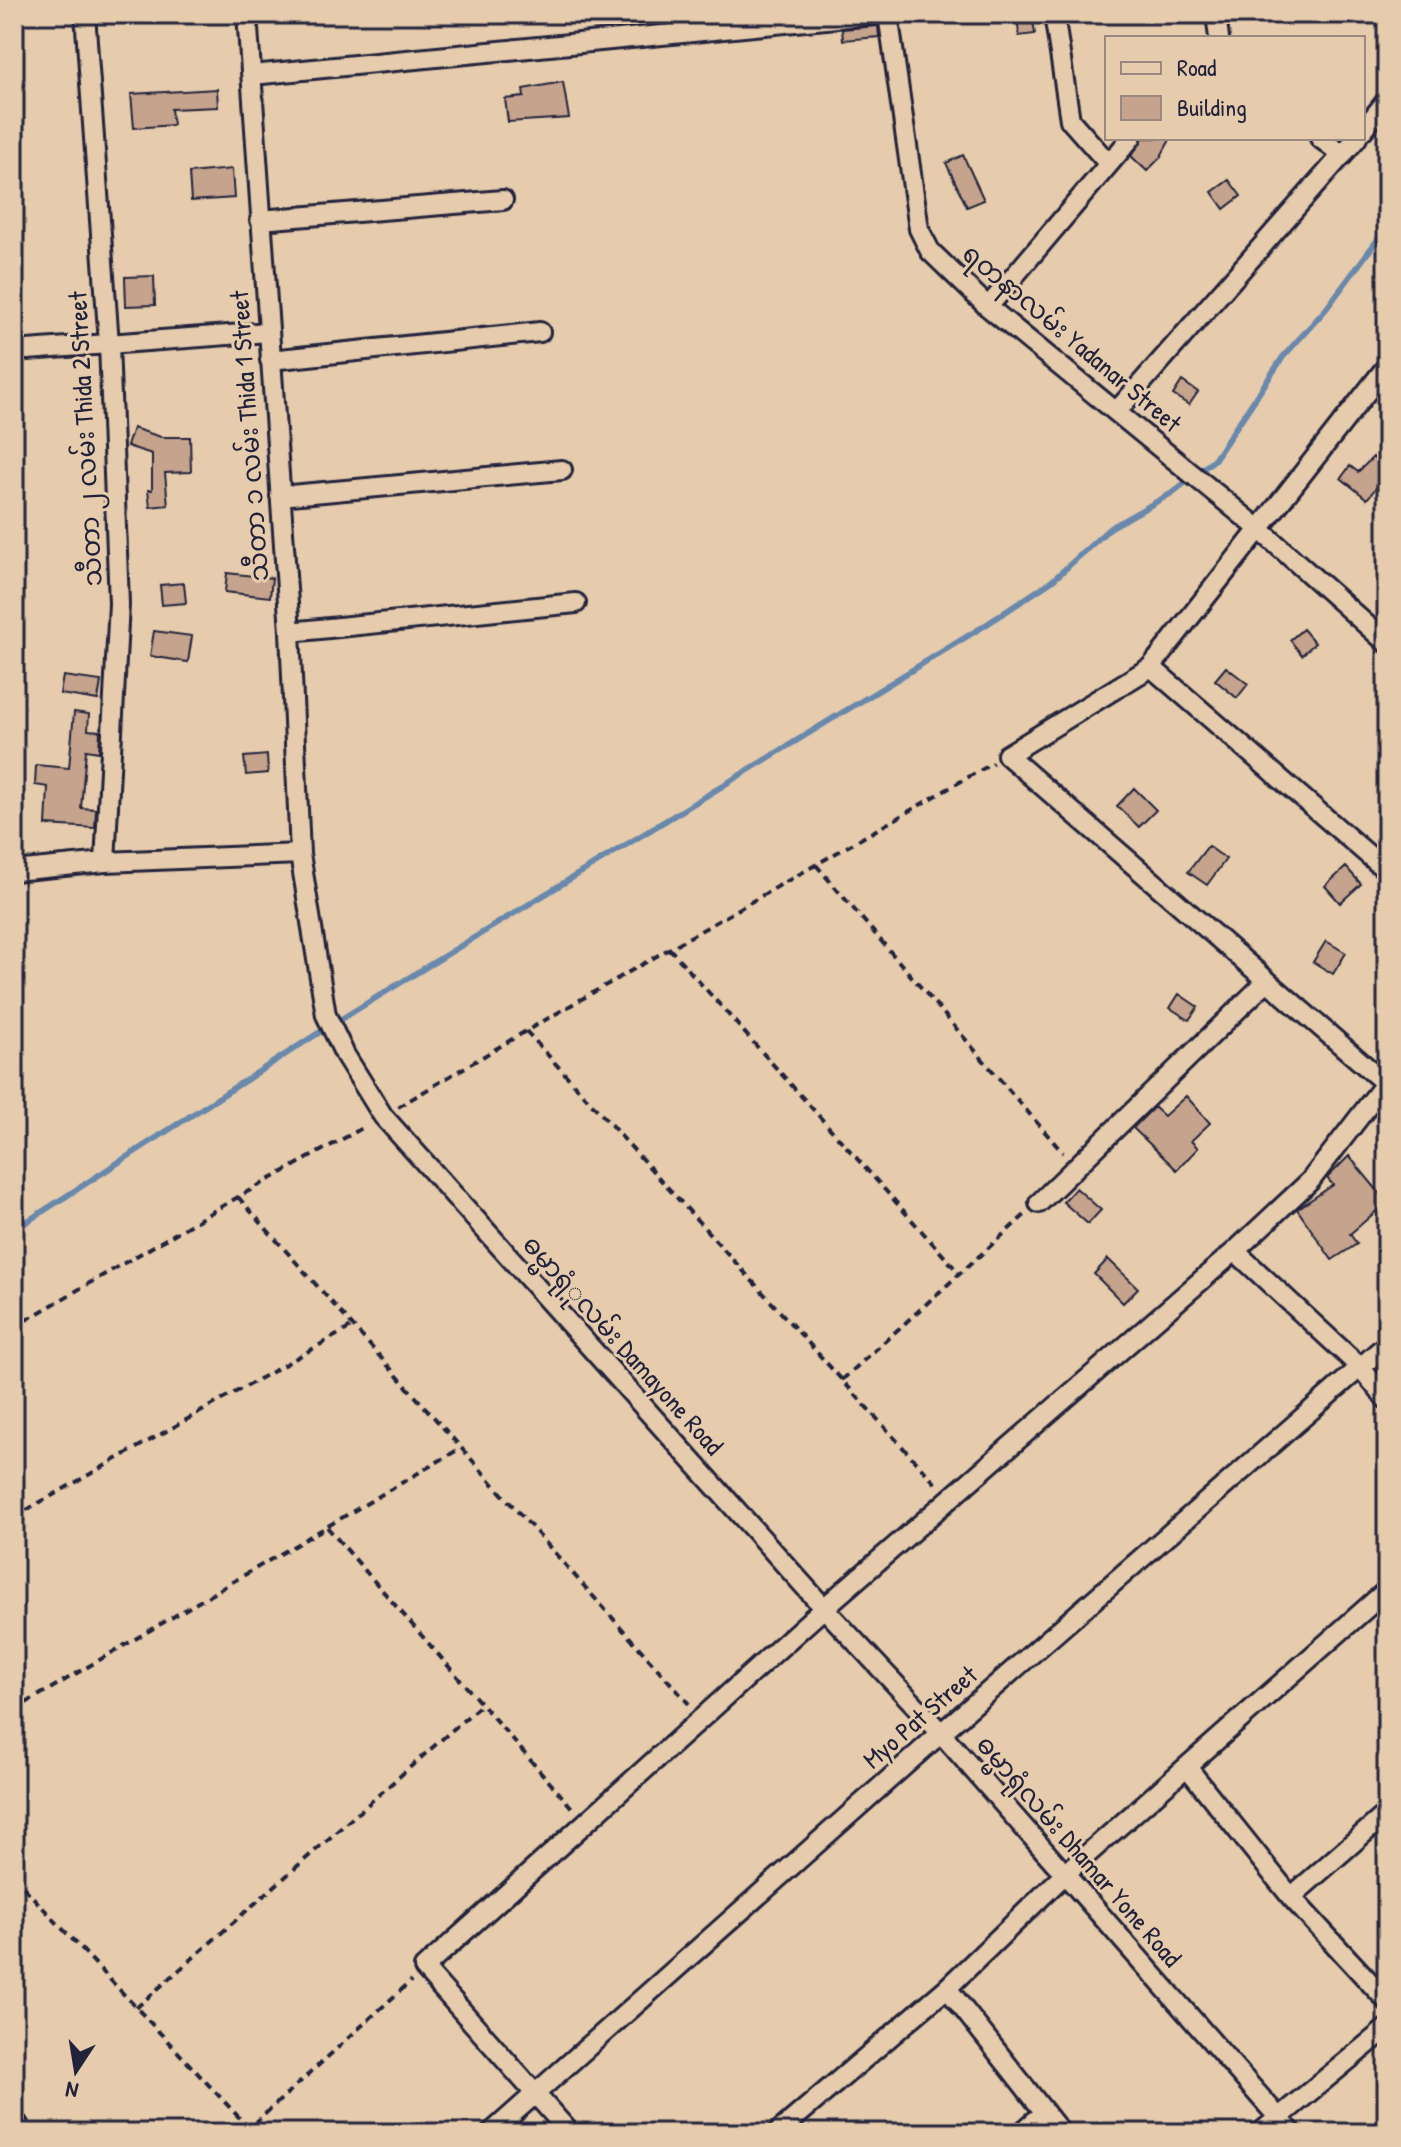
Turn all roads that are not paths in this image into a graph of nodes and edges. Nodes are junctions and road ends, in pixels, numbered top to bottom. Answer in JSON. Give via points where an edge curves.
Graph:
{"nodes":[{"id":1,"x":85,"y":14,"type":"edge"},
{"id":2,"x":247,"y":14,"type":"edge"},
{"id":3,"x":877,"y":14,"type":"edge"},
{"id":4,"x":888,"y":14,"type":"edge"},
{"id":5,"x":1054,"y":14,"type":"edge"},
{"id":6,"x":1216,"y":14,"type":"edge"},
{"id":7,"x":1219,"y":36,"type":"edge"},
{"id":8,"x":252,"y":75,"type":"junction"},
{"id":9,"x":1387,"y":100,"type":"edge"},
{"id":10,"x":1365,"y":128,"type":"edge"},
{"id":11,"x":1129,"y":140,"type":"edge"},
{"id":12,"x":1323,"y":140,"type":"edge"},
{"id":13,"x":1355,"y":140,"type":"edge"},
{"id":14,"x":1343,"y":155,"type":"junction"},
{"id":15,"x":1108,"y":163,"type":"junction"},
{"id":16,"x":503,"y":200,"type":"dead end"},
{"id":17,"x":260,"y":220,"type":"junction"},
{"id":18,"x":988,"y":307,"type":"junction"},
{"id":19,"x":268,"y":332,"type":"junction"},
{"id":20,"x":540,"y":332,"type":"dead end"},
{"id":21,"x":109,"y":344,"type":"junction"},
{"id":22,"x":14,"y":351,"type":"edge"},
{"id":23,"x":270,"y":360,"type":"junction"},
{"id":24,"x":1387,"y":366,"type":"edge"},
{"id":25,"x":1116,"y":412,"type":"junction"},
{"id":26,"x":562,"y":470,"type":"dead end"},
{"id":27,"x":280,"y":496,"type":"junction"},
{"id":28,"x":1258,"y":528,"type":"junction"},
{"id":29,"x":576,"y":603,"type":"dead end"},
{"id":30,"x":290,"y":632,"type":"junction"},
{"id":31,"x":1385,"y":638,"type":"edge"},
{"id":32,"x":1151,"y":667,"type":"junction"},
{"id":33,"x":300,"y":854,"type":"junction"},
{"id":34,"x":105,"y":862,"type":"junction"},
{"id":35,"x":14,"y":871,"type":"edge"},
{"id":36,"x":1387,"y":871,"type":"edge"},
{"id":37,"x":1267,"y":981,"type":"junction"},
{"id":38,"x":326,"y":1015,"type":"joint"},
{"id":39,"x":1386,"y":1082,"type":"edge"},
{"id":40,"x":1039,"y":1203,"type":"road end"},
{"id":41,"x":1235,"y":1251,"type":"junction"},
{"id":42,"x":1387,"y":1344,"type":"edge"},
{"id":43,"x":1360,"y":1367,"type":"junction"},
{"id":44,"x":1387,"y":1400,"type":"edge"},
{"id":45,"x":1387,"y":1590,"type":"edge"},
{"id":46,"x":824,"y":1608,"type":"junction"},
{"id":47,"x":941,"y":1733,"type":"junction"},
{"id":48,"x":1187,"y":1767,"type":"junction"},
{"id":49,"x":1387,"y":1813,"type":"edge"},
{"id":50,"x":1065,"y":1874,"type":"junction"},
{"id":51,"x":1291,"y":1897,"type":"junction"},
{"id":52,"x":947,"y":1988,"type":"junction"},
{"id":53,"x":1387,"y":2001,"type":"edge"},
{"id":54,"x":1387,"y":2028,"type":"edge"},
{"id":55,"x":536,"y":2093,"type":"junction"},
{"id":56,"x":1044,"y":2113,"type":"junction"},
{"id":57,"x":1277,"y":2116,"type":"junction"},
{"id":58,"x":491,"y":2133,"type":"edge"},
{"id":59,"x":570,"y":2133,"type":"edge"},
{"id":60,"x":777,"y":2133,"type":"edge"},
{"id":61,"x":1021,"y":2133,"type":"edge"},
{"id":62,"x":1061,"y":2133,"type":"edge"},
{"id":63,"x":1260,"y":2133,"type":"edge"},
{"id":64,"x":1292,"y":2133,"type":"edge"}],
"edges":[{"from":1,"to":21,"type":"street","name":"သီတာ ၂ လမ်း Thida 2 Street"},
{"from":2,"to":8,"type":"street","name":"သီတာ ၁ လမ်း Thida 1 Street"},
{"from":3,"to":8,"type":"street"},
{"from":4,"to":18,"type":"street","name":"ရတနာလမ်း Yadanar Street","via":[[919,229],[930,251]]},
{"from":5,"to":15,"type":"street","via":[[1070,120]]},
{"from":6,"to":7,"type":"street"},
{"from":8,"to":17,"type":"street","name":"သီတာ ၁ လမ်း Thida 1 Street"},
{"from":9,"to":10,"type":"street"},
{"from":11,"to":15,"type":"street"},
{"from":12,"to":14,"type":"street"},
{"from":13,"to":14,"type":"street"},
{"from":14,"to":25,"type":"street"},
{"from":15,"to":18,"type":"street"},
{"from":16,"to":17,"type":"street"},
{"from":17,"to":19,"type":"street","name":"သီတာ ၁ လမ်း Thida 1 Street"},
{"from":18,"to":25,"type":"street","name":"ရတနာလမ်း Yadanar Street"},
{"from":19,"to":21,"type":"street"},
{"from":19,"to":23,"type":"street","name":"သီတာ ၁ လမ်း Thida 1 Street"},
{"from":20,"to":23,"type":"street"},
{"from":21,"to":22,"type":"street"},
{"from":21,"to":34,"type":"street","name":"သီတာ ၂ လမ်း Thida 2 Street","via":[[119,604]]},
{"from":23,"to":27,"type":"street","name":"သီတာ ၁ လမ်း Thida 1 Street"},
{"from":24,"to":28,"type":"street"},
{"from":25,"to":28,"type":"street","name":"ရတနာလမ်း Yadanar Street"},
{"from":26,"to":27,"type":"street"},
{"from":27,"to":30,"type":"street","name":"သီတာ ၁ လမ်း Thida 1 Street"},
{"from":28,"to":31,"type":"street"},
{"from":28,"to":32,"type":"street"},
{"from":29,"to":30,"type":"street"},
{"from":30,"to":33,"type":"street","name":"သီတာ ၁ လမ်း Thida 1 Street"},
{"from":32,"to":36,"type":"street"},
{"from":32,"to":37,"type":"street","via":[[1007,755]]},
{"from":33,"to":34,"type":"street"},
{"from":33,"to":38,"type":"street","name":"သီတာ ၁ လမ်း Thida 1 Street"},
{"from":34,"to":35,"type":"street"},
{"from":37,"to":39,"type":"street"},
{"from":37,"to":40,"type":"street"},
{"from":38,"to":46,"type":"street","name":"ဓမ္မာရုံုလမ်း Damayone Road","via":[[383,1116]]},
{"from":39,"to":41,"type":"street","via":[[1310,1181]]},
{"from":41,"to":43,"type":"street"},
{"from":41,"to":46,"type":"street"},
{"from":42,"to":43,"type":"street","name":"Myo Pat Street"},
{"from":43,"to":44,"type":"street"},
{"from":43,"to":47,"type":"street","name":"Myo Pat Street"},
{"from":45,"to":48,"type":"street"},
{"from":46,"to":47,"type":"street","name":"ဓမ္မာရုံလမ်း Dhamar Yone Road"},
{"from":46,"to":55,"type":"street","via":[[424,1968]]},
{"from":47,"to":50,"type":"street","name":"ဓမ္မာရုံလမ်း Dhamar Yone Road"},
{"from":47,"to":55,"type":"street","name":"Myo Pat Street"},
{"from":48,"to":50,"type":"street"},
{"from":48,"to":51,"type":"street"},
{"from":49,"to":51,"type":"street"},
{"from":50,"to":52,"type":"street"},
{"from":50,"to":57,"type":"street","name":"ဓမ္မာရုံလမ်း Dhamar Yone Road"},
{"from":51,"to":53,"type":"street"},
{"from":52,"to":56,"type":"street"},
{"from":52,"to":60,"type":"street"},
{"from":54,"to":57,"type":"street"},
{"from":55,"to":58,"type":"street","name":"Myo Pat Street"},
{"from":55,"to":59,"type":"street"},
{"from":56,"to":61,"type":"street"},
{"from":56,"to":62,"type":"street"},
{"from":57,"to":63,"type":"street"},
{"from":57,"to":64,"type":"street","name":"ဓမ္မာရုံလမ်း Dhamar Yone Road"}]}
